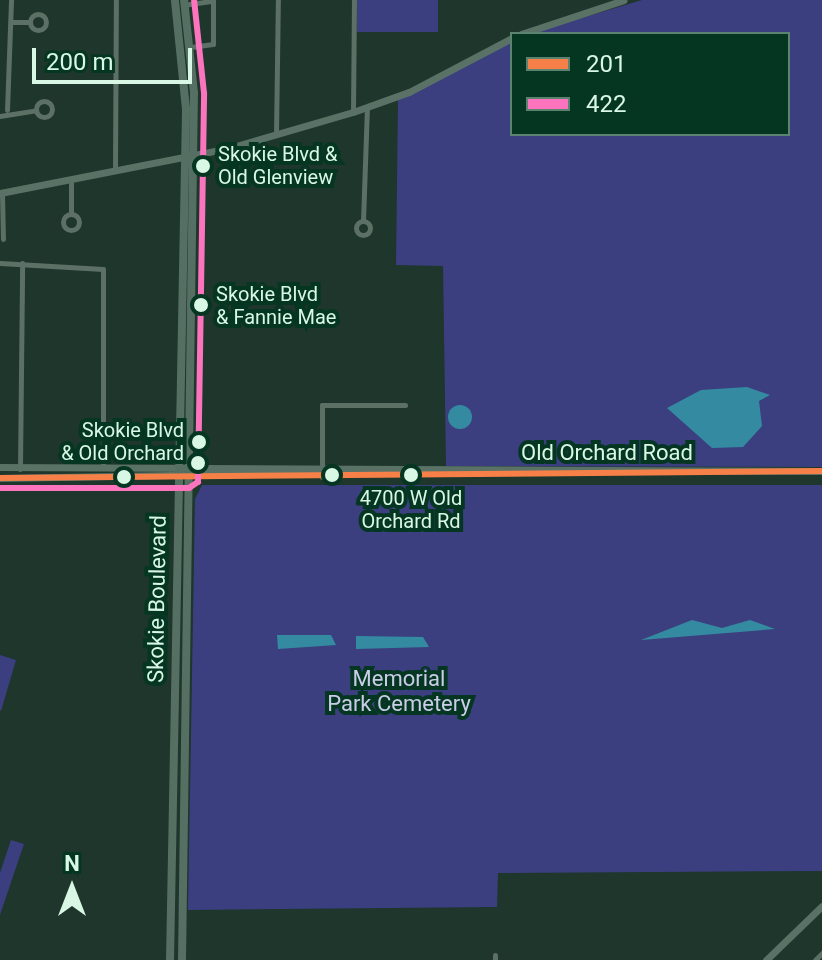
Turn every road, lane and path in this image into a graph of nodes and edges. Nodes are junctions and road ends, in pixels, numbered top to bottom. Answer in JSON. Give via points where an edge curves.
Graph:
{"nodes":[{"id":1,"x":11,"y":0,"type":"edge"},
{"id":2,"x":116,"y":0,"type":"edge"},
{"id":3,"x":278,"y":0,"type":"edge"},
{"id":4,"x":354,"y":0,"type":"edge"},
{"id":5,"x":624,"y":0,"type":"edge"},
{"id":6,"x":213,"y":1,"type":"edge"},
{"id":7,"x":180,"y":3,"type":"edge"},
{"id":8,"x":11,"y":22,"type":"junction"},
{"id":9,"x":30,"y":22,"type":"dead end"},
{"id":10,"x":527,"y":32,"type":"edge"},
{"id":11,"x":510,"y":39,"type":"edge"},
{"id":12,"x":191,"y":47,"type":"junction"},
{"id":13,"x":367,"y":108,"type":"junction"},
{"id":14,"x":7,"y":110,"type":"junction"},
{"id":15,"x":36,"y":110,"type":"dead end"},
{"id":16,"x":353,"y":112,"type":"junction"},
{"id":17,"x":0,"y":116,"type":"edge"},
{"id":18,"x":276,"y":135,"type":"junction"},
{"id":19,"x":188,"y":157,"type":"junction"},
{"id":20,"x":115,"y":172,"type":"junction"},
{"id":21,"x":71,"y":182,"type":"junction"},
{"id":22,"x":1,"y":193,"type":"edge"},
{"id":23,"x":71,"y":214,"type":"dead end"},
{"id":24,"x":363,"y":221,"type":"dead end"},
{"id":25,"x":3,"y":239,"type":"dead end"},
{"id":26,"x":0,"y":263,"type":"edge"},
{"id":27,"x":22,"y":263,"type":"junction"},
{"id":28,"x":405,"y":405,"type":"dead end"},
{"id":29,"x":0,"y":467,"type":"edge"},
{"id":30,"x":20,"y":467,"type":"junction"},
{"id":31,"x":103,"y":467,"type":"junction"},
{"id":32,"x":177,"y":467,"type":"junction"},
{"id":33,"x":190,"y":467,"type":"junction"},
{"id":34,"x":822,"y":471,"type":"edge"},
{"id":35,"x":322,"y":472,"type":"junction"},
{"id":36,"x":0,"y":478,"type":"edge"},
{"id":37,"x":20,"y":478,"type":"junction"},
{"id":38,"x":177,"y":478,"type":"junction"},
{"id":39,"x":189,"y":478,"type":"junction"},
{"id":40,"x":822,"y":906,"type":"edge"},
{"id":41,"x":170,"y":960,"type":"edge"},
{"id":42,"x":182,"y":960,"type":"edge"},
{"id":43,"x":766,"y":960,"type":"edge"}],
"edges":[{"from":1,"to":8,"type":"street"},
{"from":2,"to":20,"type":"street"},
{"from":3,"to":18,"type":"street"},
{"from":4,"to":16,"type":"street"},
{"from":5,"to":10,"type":"main road"},
{"from":6,"to":7,"type":"street"},
{"from":6,"to":12,"type":"street","via":[[213,44]]},
{"from":7,"to":12,"type":"main road","name":"Skokie Boulevard"},
{"from":7,"to":19,"type":"main road","name":"Skokie Boulevard"},
{"from":8,"to":9,"type":"street"},
{"from":8,"to":14,"type":"street"},
{"from":11,"to":13,"type":"main road"},
{"from":12,"to":19,"type":"main road","name":"Skokie Boulevard"},
{"from":13,"to":16,"type":"main road"},
{"from":13,"to":24,"type":"street"},
{"from":14,"to":15,"type":"street"},
{"from":14,"to":17,"type":"street"},
{"from":16,"to":18,"type":"main road"},
{"from":18,"to":19,"type":"main road"},
{"from":19,"to":20,"type":"main road"},
{"from":19,"to":32,"type":"main road","name":"Skokie Boulevard"},
{"from":19,"to":33,"type":"main road","name":"Skokie Boulevard"},
{"from":20,"to":21,"type":"main road"},
{"from":21,"to":22,"type":"main road"},
{"from":21,"to":23,"type":"street"},
{"from":22,"to":25,"type":"street"},
{"from":26,"to":27,"type":"street"},
{"from":27,"to":30,"type":"street"},
{"from":27,"to":31,"type":"street","via":[[103,269]]},
{"from":28,"to":35,"type":"street","via":[[322,405]]},
{"from":29,"to":30,"type":"main road","name":"Old Orchard Road"},
{"from":30,"to":31,"type":"main road","name":"Old Orchard Road"},
{"from":30,"to":37,"type":"street"},
{"from":31,"to":32,"type":"main road","name":"Old Orchard Road"},
{"from":32,"to":33,"type":"main road","name":"Old Orchard Road"},
{"from":32,"to":38,"type":"main road","name":"Skokie Boulevard"},
{"from":33,"to":35,"type":"main road","name":"Old Orchard Road"},
{"from":33,"to":39,"type":"main road","name":"Skokie Boulevard"},
{"from":34,"to":35,"type":"main road","name":"Old Orchard Road"},
{"from":35,"to":39,"type":"main road","name":"Old Orchard Road"},
{"from":36,"to":37,"type":"main road","name":"Old Orchard Road"},
{"from":37,"to":38,"type":"main road","name":"Old Orchard Road"},
{"from":38,"to":39,"type":"main road","name":"Old Orchard Road"},
{"from":38,"to":41,"type":"main road","name":"Skokie Boulevard"},
{"from":39,"to":42,"type":"main road","name":"Skokie Boulevard"},
{"from":40,"to":43,"type":"main road"}]}
